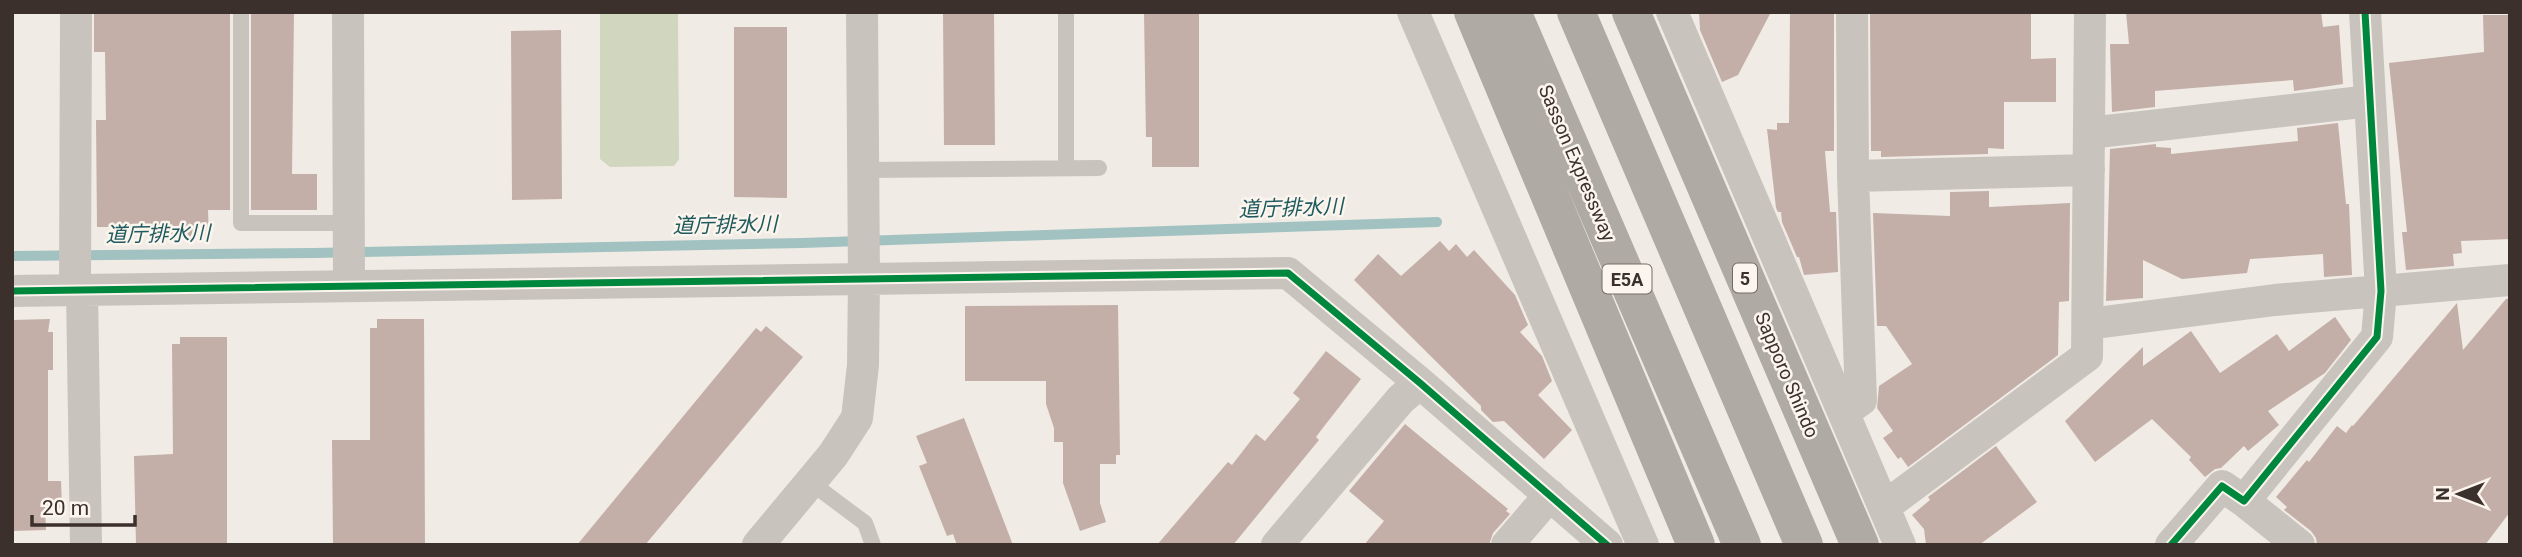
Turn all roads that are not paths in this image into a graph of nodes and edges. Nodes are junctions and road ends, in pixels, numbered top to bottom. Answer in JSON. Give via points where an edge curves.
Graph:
{"nodes":[{"id":1,"x":76,"y":12,"type":"edge"},
{"id":2,"x":241,"y":12,"type":"edge"},
{"id":3,"x":348,"y":12,"type":"edge"},
{"id":4,"x":862,"y":12,"type":"edge"},
{"id":5,"x":1066,"y":12,"type":"edge"},
{"id":6,"x":1413,"y":12,"type":"edge"},
{"id":7,"x":1473,"y":12,"type":"edge"},
{"id":8,"x":1512,"y":12,"type":"edge"},
{"id":9,"x":1576,"y":12,"type":"edge"},
{"id":10,"x":1630,"y":12,"type":"edge"},
{"id":11,"x":1672,"y":12,"type":"edge"},
{"id":12,"x":1852,"y":12,"type":"edge"},
{"id":13,"x":2090,"y":12,"type":"edge"},
{"id":14,"x":2365,"y":12,"type":"edge"},
{"id":15,"x":2370,"y":101,"type":"junction"},
{"id":16,"x":2089,"y":133,"type":"junction"},
{"id":17,"x":1099,"y":168,"type":"dead end"},
{"id":18,"x":1066,"y":169,"type":"junction"},
{"id":19,"x":863,"y":170,"type":"junction"},
{"id":20,"x":2089,"y":170,"type":"junction"},
{"id":21,"x":1853,"y":176,"type":"junction"},
{"id":22,"x":347,"y":229,"type":"junction"},
{"id":23,"x":864,"y":272,"type":"junction"},
{"id":24,"x":76,"y":274,"type":"junction"},
{"id":25,"x":348,"y":277,"type":"junction"},
{"id":26,"x":2510,"y":280,"type":"edge"},
{"id":27,"x":12,"y":291,"type":"edge"},
{"id":28,"x":2381,"y":291,"type":"junction"},
{"id":29,"x":2088,"y":324,"type":"junction"},
{"id":30,"x":1420,"y":383,"type":"junction"},
{"id":31,"x":1844,"y":412,"type":"junction"},
{"id":32,"x":810,"y":482,"type":"junction"},
{"id":33,"x":1616,"y":483,"type":"junction"},
{"id":34,"x":1550,"y":495,"type":"junction"},
{"id":35,"x":2244,"y":501,"type":"junction"},
{"id":36,"x":1884,"y":507,"type":"junction"},
{"id":37,"x":1577,"y":520,"type":"junction"},
{"id":38,"x":86,"y":545,"type":"edge"},
{"id":39,"x":758,"y":545,"type":"edge"},
{"id":40,"x":873,"y":545,"type":"edge"},
{"id":41,"x":1278,"y":545,"type":"edge"},
{"id":42,"x":1507,"y":545,"type":"edge"},
{"id":43,"x":1606,"y":545,"type":"edge"},
{"id":44,"x":1643,"y":545,"type":"edge"},
{"id":45,"x":1696,"y":545,"type":"edge"},
{"id":46,"x":1742,"y":545,"type":"edge"},
{"id":47,"x":1804,"y":545,"type":"edge"},
{"id":48,"x":1860,"y":545,"type":"edge"},
{"id":49,"x":1900,"y":545,"type":"edge"},
{"id":50,"x":2171,"y":545,"type":"edge"},
{"id":51,"x":2299,"y":545,"type":"edge"}],
"edges":[{"from":1,"to":24,"type":"street"},
{"from":2,"to":22,"type":"lane","via":[[241,223]]},
{"from":3,"to":22,"type":"street"},
{"from":4,"to":19,"type":"street"},
{"from":5,"to":18,"type":"lane"},
{"from":6,"to":33,"type":"street"},
{"from":7,"to":45,"type":"highway"},
{"from":8,"to":46,"type":"highway","name":"Sasson Expressway","number":"E5A"},
{"from":9,"to":47,"type":"highway"},
{"from":10,"to":48,"type":"highway","name":"Sapporo Shindo","number":"5"},
{"from":11,"to":31,"type":"street"},
{"from":12,"to":21,"type":"street"},
{"from":13,"to":16,"type":"street"},
{"from":14,"to":15,"type":"street"},
{"from":15,"to":16,"type":"street"},
{"from":15,"to":28,"type":"street"},
{"from":16,"to":20,"type":"street"},
{"from":17,"to":18,"type":"lane"},
{"from":18,"to":19,"type":"lane"},
{"from":19,"to":23,"type":"street"},
{"from":20,"to":21,"type":"street"},
{"from":20,"to":29,"type":"street"},
{"from":21,"to":31,"type":"street","via":[[1861,400]]},
{"from":22,"to":25,"type":"street"},
{"from":23,"to":25,"type":"street"},
{"from":23,"to":30,"type":"street","via":[[1288,274]]},
{"from":23,"to":32,"type":"street","via":[[857,418]]},
{"from":24,"to":25,"type":"street"},
{"from":24,"to":27,"type":"street"},
{"from":24,"to":38,"type":"street"},
{"from":26,"to":28,"type":"street"},
{"from":28,"to":29,"type":"street"},
{"from":28,"to":35,"type":"street","via":[[2377,337]]},
{"from":29,"to":36,"type":"street","via":[[2087,356]]},
{"from":30,"to":34,"type":"street"},
{"from":30,"to":41,"type":"street","via":[[1401,399]]},
{"from":31,"to":36,"type":"street"},
{"from":32,"to":39,"type":"street"},
{"from":32,"to":40,"type":"lane","via":[[865,523]]},
{"from":33,"to":37,"type":"street"},
{"from":33,"to":44,"type":"street"},
{"from":34,"to":37,"type":"street"},
{"from":34,"to":42,"type":"street"},
{"from":35,"to":50,"type":"street","via":[[2222,486]]},
{"from":35,"to":51,"type":"street"},
{"from":36,"to":49,"type":"street"},
{"from":37,"to":43,"type":"street"}]}
